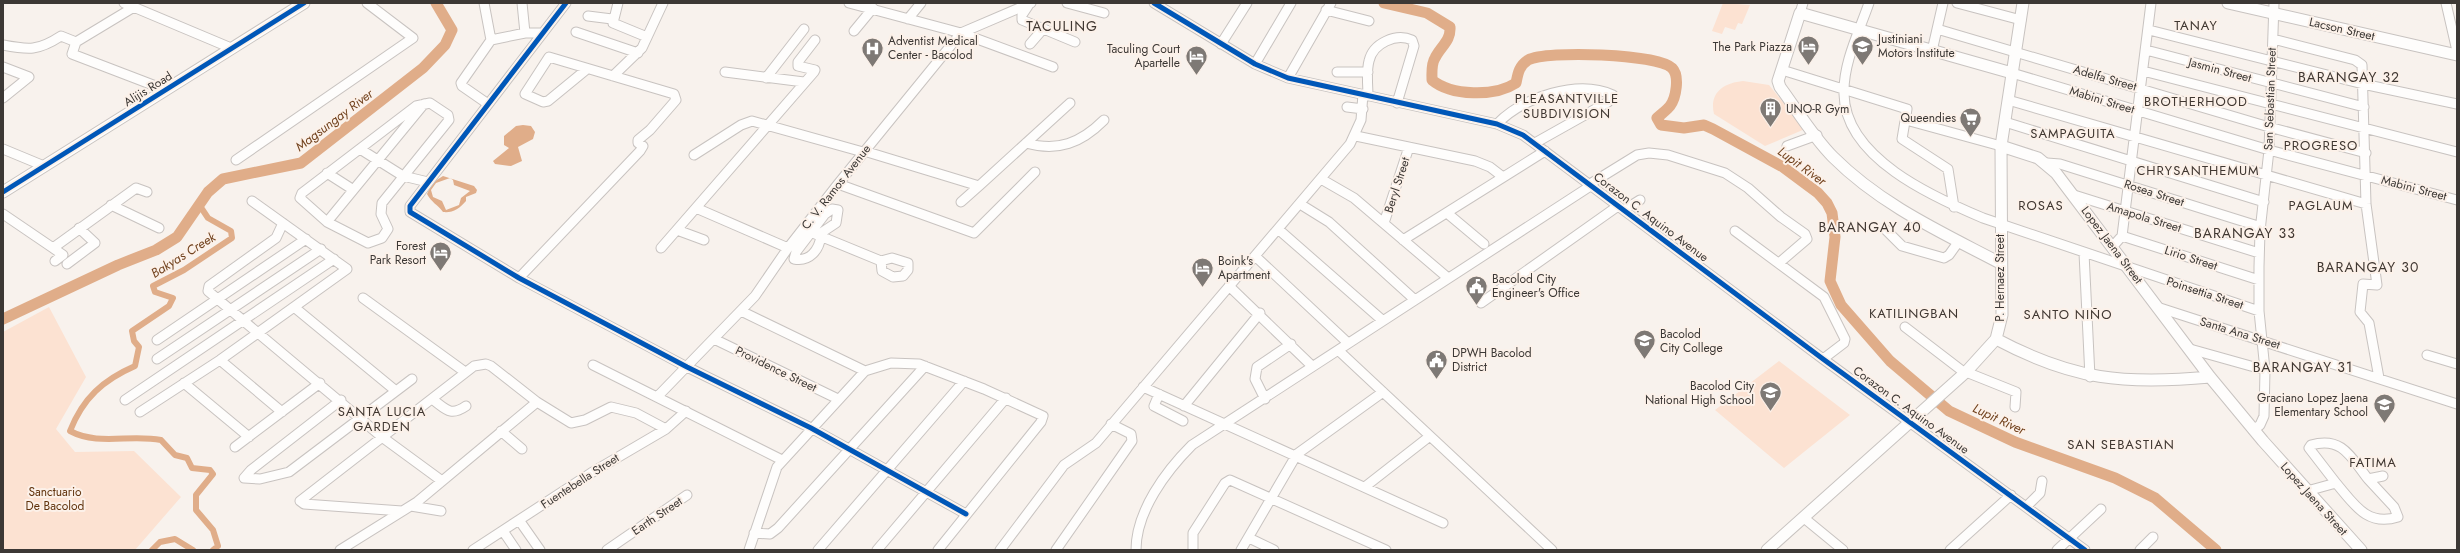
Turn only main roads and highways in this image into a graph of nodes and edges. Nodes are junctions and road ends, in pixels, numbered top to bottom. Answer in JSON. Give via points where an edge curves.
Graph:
{"nodes":[{"id":1,"x":304,"y":3,"type":"edge"},
{"id":2,"x":2024,"y":3,"type":"edge"},
{"id":3,"x":2228,"y":3,"type":"edge"},
{"id":4,"x":2457,"y":55,"type":"edge"},
{"id":5,"x":2012,"y":73,"type":"junction"},
{"id":6,"x":2001,"y":146,"type":"junction"},
{"id":7,"x":3,"y":192,"type":"edge"},
{"id":8,"x":2000,"y":263,"type":"junction"},
{"id":9,"x":1996,"y":339,"type":"junction"},
{"id":10,"x":2210,"y":377,"type":"junction"},
{"id":11,"x":1767,"y":550,"type":"edge"},
{"id":12,"x":2361,"y":550,"type":"edge"}],
"edges":[{"from":1,"to":7,"type":"main road","name":"Alijis Road"},
{"from":2,"to":5,"type":"main road","name":"P. Hernaez Street"},
{"from":3,"to":4,"type":"main road","name":"Lacson Street"},
{"from":5,"to":6,"type":"main road","name":"P. Hernaez Street"},
{"from":5,"to":8,"type":"main road","name":"Mabini Street","via":[[1799,16],[1778,84],[1832,156],[1871,191],[1901,211]]},
{"from":6,"to":8,"type":"main road","name":"P. Hernaez Street"},
{"from":6,"to":10,"type":"main road","name":"Lopez Jaena Street","via":[[2047,163],[2113,246]]},
{"from":8,"to":9,"type":"main road","name":"P. Hernaez Street","via":[[2002,315]]},
{"from":9,"to":10,"type":"main road","via":[[2038,361],[2090,377],[2134,383]]},
{"from":9,"to":11,"type":"main road","name":"P. Hernaez Street","via":[[1966,372],[1911,423]]},
{"from":10,"to":12,"type":"main road","name":"Lopez Jaena Street","via":[[2253,430]]}]}
